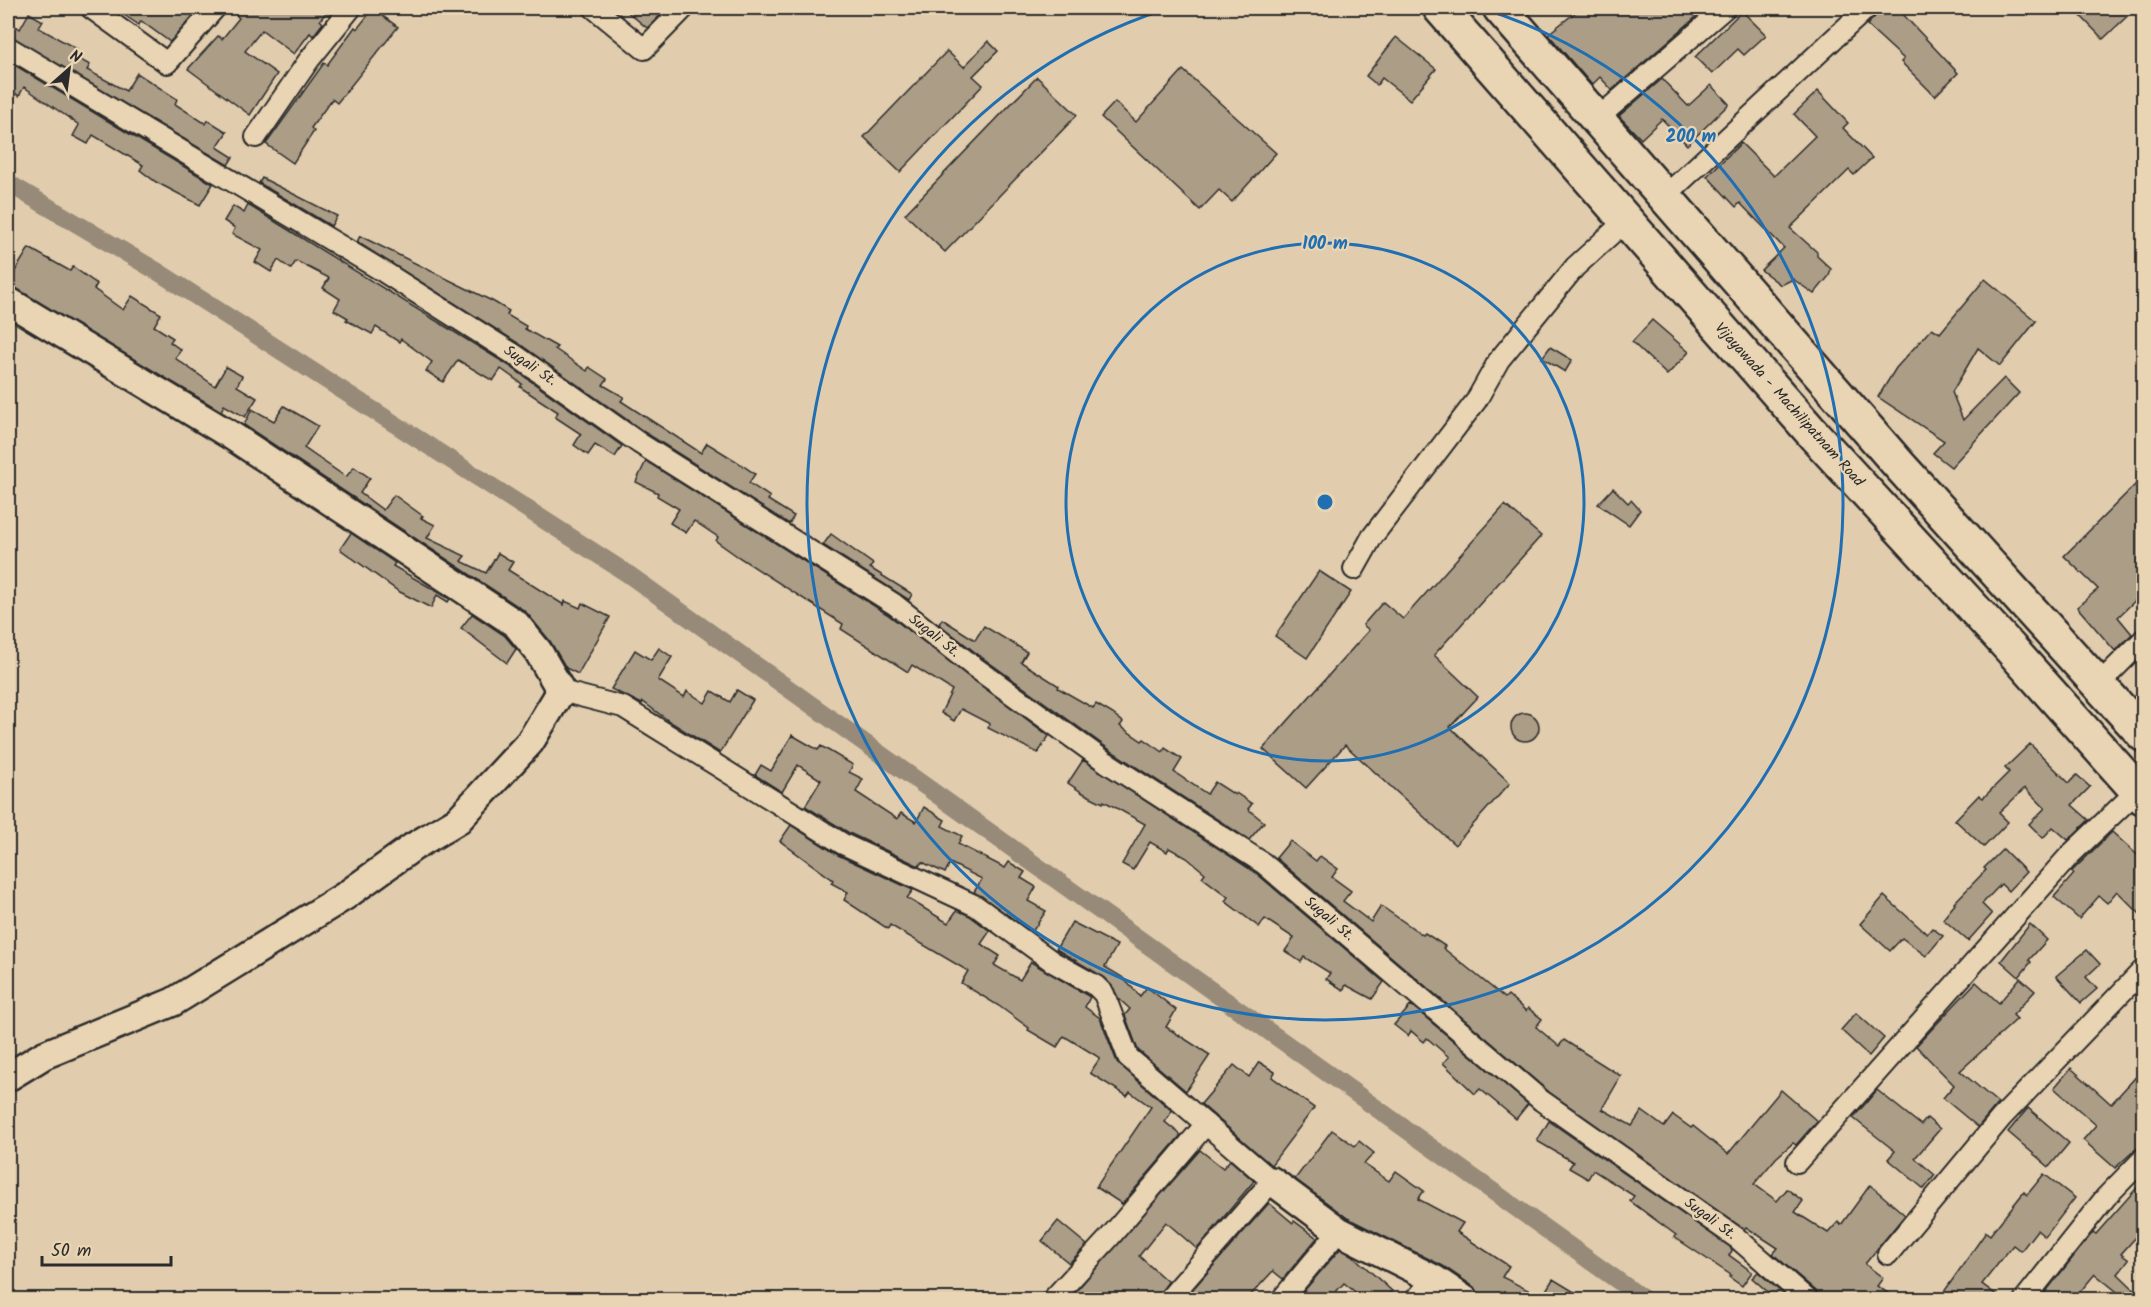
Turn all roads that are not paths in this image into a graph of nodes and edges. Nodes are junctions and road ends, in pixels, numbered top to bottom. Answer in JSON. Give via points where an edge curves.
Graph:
{"nodes":[{"id":1,"x":92,"y":8,"type":"edge"},
{"id":2,"x":215,"y":8,"type":"edge"},
{"id":3,"x":351,"y":8,"type":"edge"},
{"id":4,"x":594,"y":8,"type":"edge"},
{"id":5,"x":684,"y":8,"type":"edge"},
{"id":6,"x":1440,"y":8,"type":"edge"},
{"id":7,"x":1500,"y":8,"type":"edge"},
{"id":8,"x":1725,"y":8,"type":"edge"},
{"id":9,"x":1868,"y":8,"type":"edge"},
{"id":10,"x":8,"y":47,"type":"edge"},
{"id":11,"x":1598,"y":118,"type":"junction"},
{"id":12,"x":256,"y":136,"type":"dead end"},
{"id":13,"x":1664,"y":196,"type":"junction"},
{"id":14,"x":1623,"y":217,"type":"junction"},
{"id":15,"x":8,"y":301,"type":"edge"},
{"id":16,"x":1354,"y":569,"type":"dead end"},
{"id":17,"x":2144,"y":639,"type":"edge"},
{"id":18,"x":2098,"y":684,"type":"junction"},
{"id":19,"x":561,"y":691,"type":"junction"},
{"id":20,"x":2144,"y":735,"type":"edge"},
{"id":21,"x":2140,"y":795,"type":"edge"},
{"id":22,"x":2144,"y":969,"type":"edge"},
{"id":23,"x":8,"y":1077,"type":"edge"},
{"id":24,"x":1206,"y":1124,"type":"junction"},
{"id":25,"x":2144,"y":1158,"type":"edge"},
{"id":26,"x":1797,"y":1162,"type":"dead end"},
{"id":27,"x":1272,"y":1180,"type":"junction"},
{"id":28,"x":1339,"y":1231,"type":"junction"},
{"id":29,"x":1888,"y":1254,"type":"dead end"},
{"id":30,"x":1434,"y":1279,"type":"junction"},
{"id":31,"x":1052,"y":1299,"type":"edge"},
{"id":32,"x":1168,"y":1299,"type":"edge"},
{"id":33,"x":1281,"y":1299,"type":"edge"},
{"id":34,"x":1415,"y":1299,"type":"edge"},
{"id":35,"x":1465,"y":1299,"type":"edge"},
{"id":36,"x":1808,"y":1299,"type":"edge"},
{"id":37,"x":2024,"y":1299,"type":"edge"}],
"edges":[{"from":1,"to":2,"type":"street","via":[[167,63]]},
{"from":3,"to":12,"type":"street"},
{"from":4,"to":5,"type":"street","via":[[644,50]]},
{"from":6,"to":14,"type":"highway","name":"Vijayawada - Machilipatnam Road"},
{"from":7,"to":11,"type":"highway"},
{"from":8,"to":11,"type":"street"},
{"from":9,"to":13,"type":"street"},
{"from":10,"to":36,"type":"street","name":"Sugali St.","via":[[384,272],[515,355],[639,443],[894,604],[1106,762],[1263,863],[1542,1101],[1737,1238]]},
{"from":11,"to":13,"type":"highway"},
{"from":13,"to":18,"type":"highway","via":[[1892,457]]},
{"from":14,"to":16,"type":"street","via":[[1622,224],[1575,267],[1499,360],[1476,401],[1372,537]]},
{"from":14,"to":21,"type":"highway","name":"Vijayawada - Machilipatnam Road"},
{"from":15,"to":19,"type":"street","via":[[232,436],[516,624],[538,651]]},
{"from":17,"to":18,"type":"street"},
{"from":18,"to":20,"type":"highway"},
{"from":19,"to":23,"type":"street","via":[[530,742],[458,820],[345,896],[173,1002],[44,1055]]},
{"from":19,"to":24,"type":"street","via":[[624,707],[843,843],[976,906],[1053,962],[1096,986],[1104,994],[1128,1057]]},
{"from":21,"to":26,"type":"street","via":[[2070,855]]},
{"from":22,"to":29,"type":"street","via":[[2001,1118]]},
{"from":24,"to":27,"type":"street"},
{"from":24,"to":31,"type":"street"},
{"from":25,"to":37,"type":"street","via":[[2106,1197]]},
{"from":27,"to":28,"type":"street"},
{"from":27,"to":32,"type":"street"},
{"from":28,"to":30,"type":"street"},
{"from":28,"to":33,"type":"street"},
{"from":30,"to":34,"type":"street"},
{"from":30,"to":35,"type":"street"}]}
